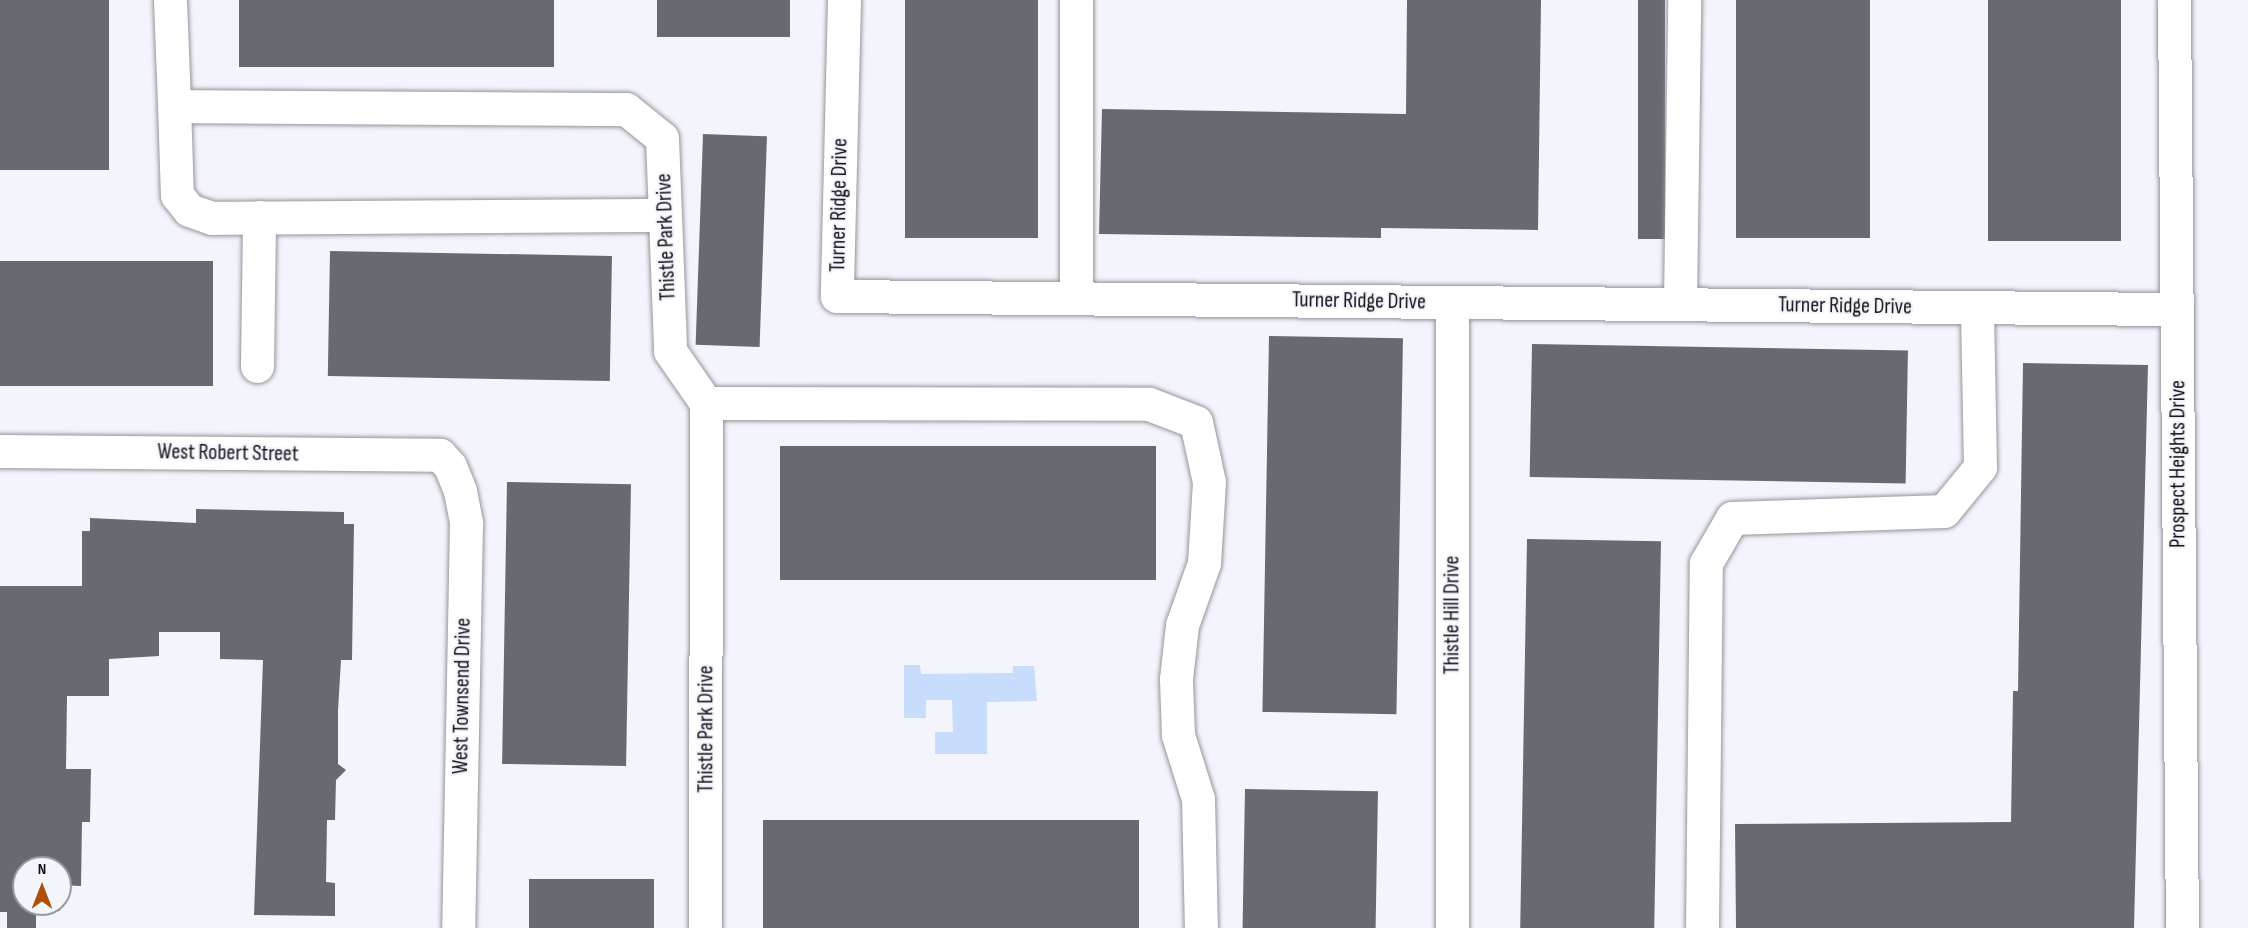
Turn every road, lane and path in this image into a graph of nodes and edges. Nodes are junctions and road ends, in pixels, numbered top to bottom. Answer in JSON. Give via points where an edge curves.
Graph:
{"nodes":[{"id":1,"x":170,"y":0,"type":"edge"},
{"id":2,"x":844,"y":0,"type":"edge"},
{"id":3,"x":1076,"y":0,"type":"edge"},
{"id":4,"x":1684,"y":0,"type":"edge"},
{"id":5,"x":2174,"y":0,"type":"edge"},
{"id":6,"x":174,"y":106,"type":"junction"},
{"id":7,"x":665,"y":215,"type":"junction"},
{"id":8,"x":259,"y":217,"type":"junction"},
{"id":9,"x":1076,"y":298,"type":"junction"},
{"id":10,"x":1452,"y":302,"type":"junction"},
{"id":11,"x":1680,"y":304,"type":"junction"},
{"id":12,"x":1977,"y":308,"type":"junction"},
{"id":13,"x":2176,"y":309,"type":"junction"},
{"id":14,"x":257,"y":366,"type":"dead end"},
{"id":15,"x":706,"y":403,"type":"junction"},
{"id":16,"x":0,"y":451,"type":"edge"},
{"id":17,"x":450,"y":466,"type":"joint"},
{"id":18,"x":458,"y":928,"type":"edge"},
{"id":19,"x":705,"y":928,"type":"edge"},
{"id":20,"x":1201,"y":928,"type":"edge"},
{"id":21,"x":1452,"y":928,"type":"edge"},
{"id":22,"x":1702,"y":928,"type":"edge"},
{"id":23,"x":2182,"y":928,"type":"edge"}],
"edges":[{"from":1,"to":6,"type":"street"},
{"from":2,"to":9,"type":"street","name":"Turner Ridge Drive","via":[[837,296]]},
{"from":3,"to":9,"type":"street"},
{"from":4,"to":11,"type":"street"},
{"from":5,"to":13,"type":"street","name":"Prospect Heights Drive"},
{"from":6,"to":7,"type":"street","name":"Thistle Park Drive","via":[[626,109],[662,138]]},
{"from":6,"to":8,"type":"street","via":[[177,195],[189,210],[212,218]]},
{"from":7,"to":8,"type":"street"},
{"from":7,"to":15,"type":"street","name":"Thistle Park Drive","via":[[670,351]]},
{"from":8,"to":14,"type":"street"},
{"from":9,"to":10,"type":"street","name":"Turner Ridge Drive"},
{"from":10,"to":11,"type":"street","name":"Turner Ridge Drive"},
{"from":10,"to":21,"type":"street","name":"Thistle Hill Drive"},
{"from":11,"to":12,"type":"street","name":"Turner Ridge Drive"},
{"from":12,"to":13,"type":"street","name":"Turner Ridge Drive"},
{"from":12,"to":22,"type":"street","via":[[1980,467],[1944,511],[1732,518],[1706,563]]},
{"from":13,"to":23,"type":"street","name":"Prospect Heights Drive"},
{"from":15,"to":19,"type":"street","name":"Thistle Park Drive"},
{"from":15,"to":20,"type":"street","via":[[1149,404],[1196,422],[1209,482],[1204,563],[1182,625],[1176,679],[1178,735],[1198,799]]},
{"from":16,"to":17,"type":"street","name":"West Robert Street","via":[[440,455]]},
{"from":17,"to":18,"type":"street","name":"West Townsend Drive","via":[[466,522]]}]}
